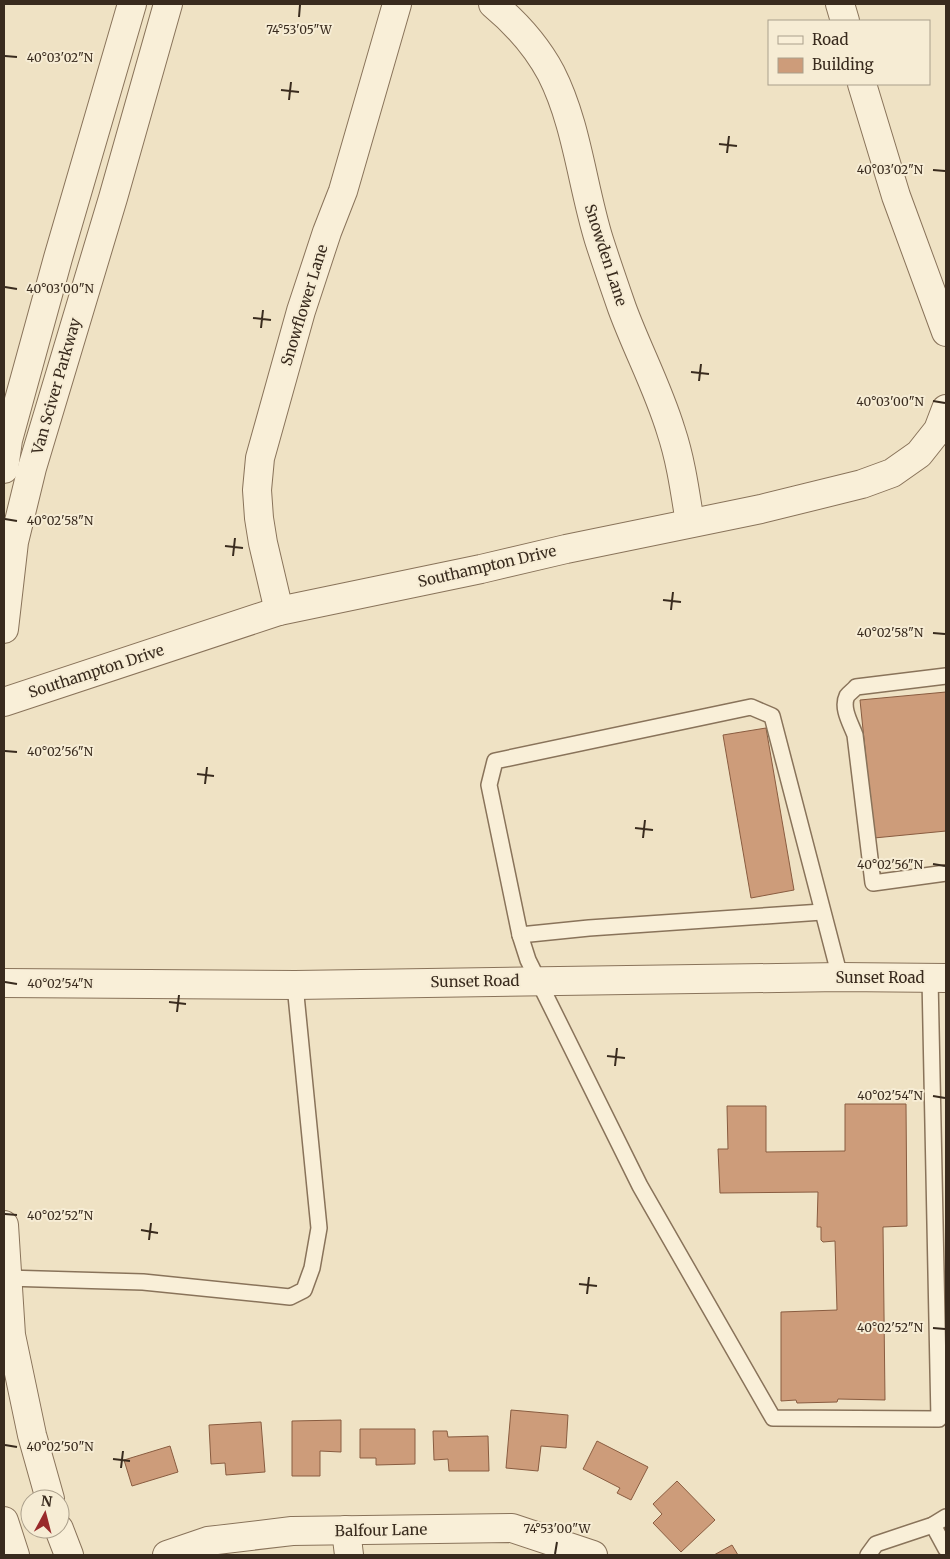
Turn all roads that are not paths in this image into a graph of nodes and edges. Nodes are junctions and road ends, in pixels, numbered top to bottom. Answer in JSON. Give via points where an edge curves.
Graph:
{"nodes":[{"id":1,"x":132,"y":4,"type":"edge"},
{"id":2,"x":168,"y":4,"type":"edge"},
{"id":3,"x":397,"y":4,"type":"edge"},
{"id":4,"x":493,"y":4,"type":"edge"},
{"id":5,"x":840,"y":4,"type":"edge"},
{"id":6,"x":845,"y":20,"type":"edge"},
{"id":7,"x":862,"y":85,"type":"edge"},
{"id":8,"x":946,"y":332,"type":"edge"},
{"id":9,"x":946,"y":409,"type":"edge"},
{"id":10,"x":6,"y":440,"type":"edge"},
{"id":11,"x":37,"y":449,"type":"junction"},
{"id":12,"x":4,"y":468,"type":"edge"},
{"id":13,"x":690,"y":523,"type":"junction"},
{"id":14,"x":279,"y":611,"type":"junction"},
{"id":15,"x":4,"y":629,"type":"edge"},
{"id":16,"x":946,"y":676,"type":"edge"},
{"id":17,"x":4,"y":702,"type":"edge"},
{"id":18,"x":946,"y":873,"type":"edge"},
{"id":19,"x":822,"y":912,"type":"junction"},
{"id":20,"x":520,"y":935,"type":"junction"},
{"id":21,"x":840,"y":977,"type":"junction"},
{"id":22,"x":938,"y":978,"type":"edge"},
{"id":23,"x":540,"y":980,"type":"junction"},
{"id":24,"x":4,"y":983,"type":"edge"},
{"id":25,"x":295,"y":984,"type":"junction"},
{"id":26,"x":4,"y":1225,"type":"edge"},
{"id":27,"x":6,"y":1278,"type":"junction"},
{"id":28,"x":47,"y":1489,"type":"edge"},
{"id":29,"x":946,"y":1516,"type":"edge"},
{"id":30,"x":4,"y":1521,"type":"edge"},
{"id":31,"x":933,"y":1525,"type":"junction"},
{"id":32,"x":62,"y":1539,"type":"edge"},
{"id":33,"x":347,"y":1543,"type":"edge"},
{"id":34,"x":946,"y":1549,"type":"edge"},
{"id":35,"x":15,"y":1555,"type":"edge"},
{"id":36,"x":68,"y":1555,"type":"edge"},
{"id":37,"x":166,"y":1555,"type":"edge"},
{"id":38,"x":593,"y":1555,"type":"edge"},
{"id":39,"x":868,"y":1555,"type":"edge"}],
"edges":[{"from":1,"to":10,"type":"street","name":"Van Sciver Parkway"},
{"from":2,"to":11,"type":"street","name":"Van Sciver Parkway"},
{"from":3,"to":14,"type":"street","name":"Snowflower Lane","via":[[343,191],[301,311],[260,458],[259,518]]},
{"from":4,"to":13,"type":"street","name":"Snowden Lane","via":[[535,46],[552,74],[564,106],[602,250],[671,429]]},
{"from":5,"to":6,"type":"street"},
{"from":7,"to":8,"type":"street","via":[[896,196]]},
{"from":9,"to":13,"type":"street","name":"Southampton Drive","via":[[938,430],[919,454],[892,473],[761,510]]},
{"from":10,"to":11,"type":"street"},
{"from":10,"to":12,"type":"street","name":"Van Sciver Parkway"},
{"from":11,"to":15,"type":"street","name":"Van Sciver Parkway","via":[[14,542]]},
{"from":13,"to":14,"type":"street","name":"Southampton Drive"},
{"from":14,"to":17,"type":"street","name":"Southampton Drive"},
{"from":16,"to":18,"type":"lane","via":[[856,687],[847,696],[847,715],[855,735],[873,883]]},
{"from":19,"to":20,"type":"lane"},
{"from":19,"to":20,"type":"lane","via":[[772,716],[751,708],[495,761],[489,785]]},
{"from":19,"to":21,"type":"lane"},
{"from":20,"to":23,"type":"lane","via":[[528,960]]},
{"from":21,"to":22,"type":"street","name":"Sunset Road"},
{"from":21,"to":23,"type":"street","name":"Sunset Road"},
{"from":22,"to":23,"type":"lane","via":[[939,1419],[773,1418],[640,1186]]},
{"from":23,"to":25,"type":"street","name":"Sunset Road"},
{"from":24,"to":25,"type":"street","name":"Sunset Road"},
{"from":25,"to":27,"type":"lane","via":[[319,1228],[312,1268],[304,1290],[290,1297],[143,1282]]},
{"from":26,"to":27,"type":"street"},
{"from":27,"to":28,"type":"street","via":[[11,1335]]},
{"from":29,"to":31,"type":"lane"},
{"from":30,"to":35,"type":"street"},
{"from":31,"to":34,"type":"lane"},
{"from":31,"to":39,"type":"lane","via":[[876,1544]]},
{"from":32,"to":36,"type":"street"},
{"from":33,"to":37,"type":"street","name":"Balfour Lane","via":[[292,1531],[208,1541]]},
{"from":33,"to":38,"type":"street","name":"Balfour Lane","via":[[512,1528]]}]}
